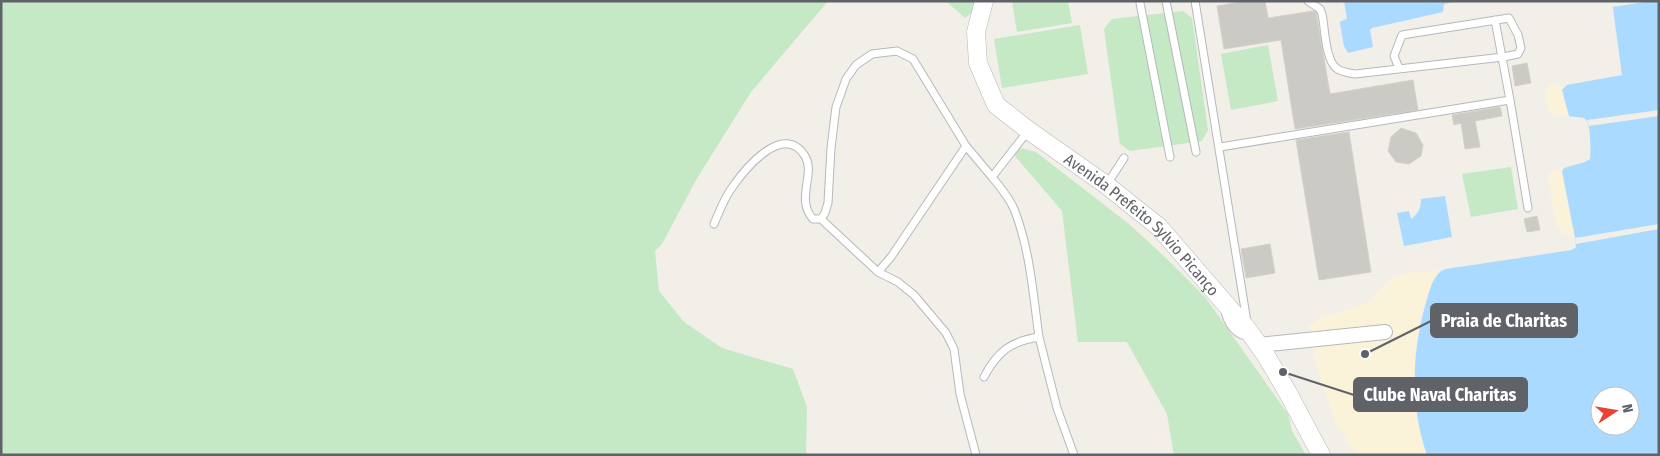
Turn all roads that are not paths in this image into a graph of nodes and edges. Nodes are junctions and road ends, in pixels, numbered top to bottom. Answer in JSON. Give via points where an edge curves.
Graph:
{"nodes":[{"id":1,"x":984,"y":1,"type":"edge"},
{"id":2,"x":1166,"y":1,"type":"edge"},
{"id":3,"x":1195,"y":1,"type":"edge"},
{"id":4,"x":1308,"y":1,"type":"edge"},
{"id":5,"x":1140,"y":3,"type":"dead end"},
{"id":6,"x":1495,"y":20,"type":"junction"},
{"id":7,"x":1503,"y":57,"type":"junction"},
{"id":8,"x":1399,"y":68,"type":"junction"},
{"id":9,"x":1510,"y":100,"type":"junction"},
{"id":10,"x":1028,"y":130,"type":"junction"},
{"id":11,"x":966,"y":146,"type":"junction"},
{"id":12,"x":1220,"y":147,"type":"junction"},
{"id":13,"x":1196,"y":152,"type":"dead end"},
{"id":14,"x":1170,"y":157,"type":"dead end"},
{"id":15,"x":1124,"y":158,"type":"dead end"},
{"id":16,"x":992,"y":177,"type":"junction"},
{"id":17,"x":1105,"y":184,"type":"junction"},
{"id":18,"x":1528,"y":208,"type":"dead end"},
{"id":19,"x":821,"y":219,"type":"junction"},
{"id":20,"x":714,"y":224,"type":"dead end"},
{"id":21,"x":878,"y":272,"type":"junction"},
{"id":22,"x":1248,"y":330,"type":"junction"},
{"id":23,"x":1385,"y":332,"type":"dead end"},
{"id":24,"x":1039,"y":337,"type":"junction"},
{"id":25,"x":1267,"y":353,"type":"junction"},
{"id":26,"x":984,"y":377,"type":"dead end"},
{"id":27,"x":976,"y":455,"type":"edge"},
{"id":28,"x":1074,"y":455,"type":"edge"},
{"id":29,"x":1321,"y":455,"type":"edge"}],
"edges":[{"from":1,"to":10,"type":"street","name":"Avenida Prefeito Sylvio Picanço","via":[[976,32],[978,63],[996,104]]},
{"from":2,"to":13,"type":"lane"},
{"from":3,"to":12,"type":"lane"},
{"from":4,"to":8,"type":"lane","via":[[1320,9],[1329,58],[1335,67],[1355,74]]},
{"from":5,"to":14,"type":"lane"},
{"from":6,"to":7,"type":"lane"},
{"from":6,"to":7,"type":"lane","via":[[1509,18],[1522,48],[1518,54]]},
{"from":6,"to":8,"type":"lane","via":[[1402,35],[1394,56]]},
{"from":7,"to":8,"type":"lane"},
{"from":7,"to":9,"type":"lane"},
{"from":9,"to":12,"type":"lane"},
{"from":9,"to":18,"type":"lane"},
{"from":10,"to":16,"type":"lane"},
{"from":10,"to":17,"type":"street","name":"Avenida Prefeito Sylvio Picanço"},
{"from":11,"to":16,"type":"lane"},
{"from":11,"to":19,"type":"lane","via":[[913,59],[897,51],[872,54],[856,65],[846,79],[836,107],[828,203]]},
{"from":11,"to":21,"type":"lane"},
{"from":12,"to":22,"type":"lane"},
{"from":15,"to":17,"type":"lane"},
{"from":16,"to":24,"type":"lane","via":[[1014,209],[1024,240]]},
{"from":17,"to":22,"type":"street","name":"Avenida Prefeito Sylvio Picanço","via":[[1159,227]]},
{"from":19,"to":20,"type":"lane","via":[[813,219],[807,212],[806,157],[796,147],[785,144],[771,147],[753,161],[730,190]]},
{"from":19,"to":21,"type":"lane"},
{"from":21,"to":27,"type":"lane","via":[[914,295],[946,333],[954,349],[960,394]]},
{"from":22,"to":25,"type":"street","name":"Avenida Prefeito Sylvio Picanço"},
{"from":23,"to":25,"type":"street"},
{"from":24,"to":26,"type":"lane","via":[[1025,339],[1005,349],[992,362]]},
{"from":24,"to":28,"type":"lane","via":[[1057,408]]},
{"from":25,"to":29,"type":"street","name":"Avenida Prefeito Sylvio Picanço","via":[[1289,388]]}]}
